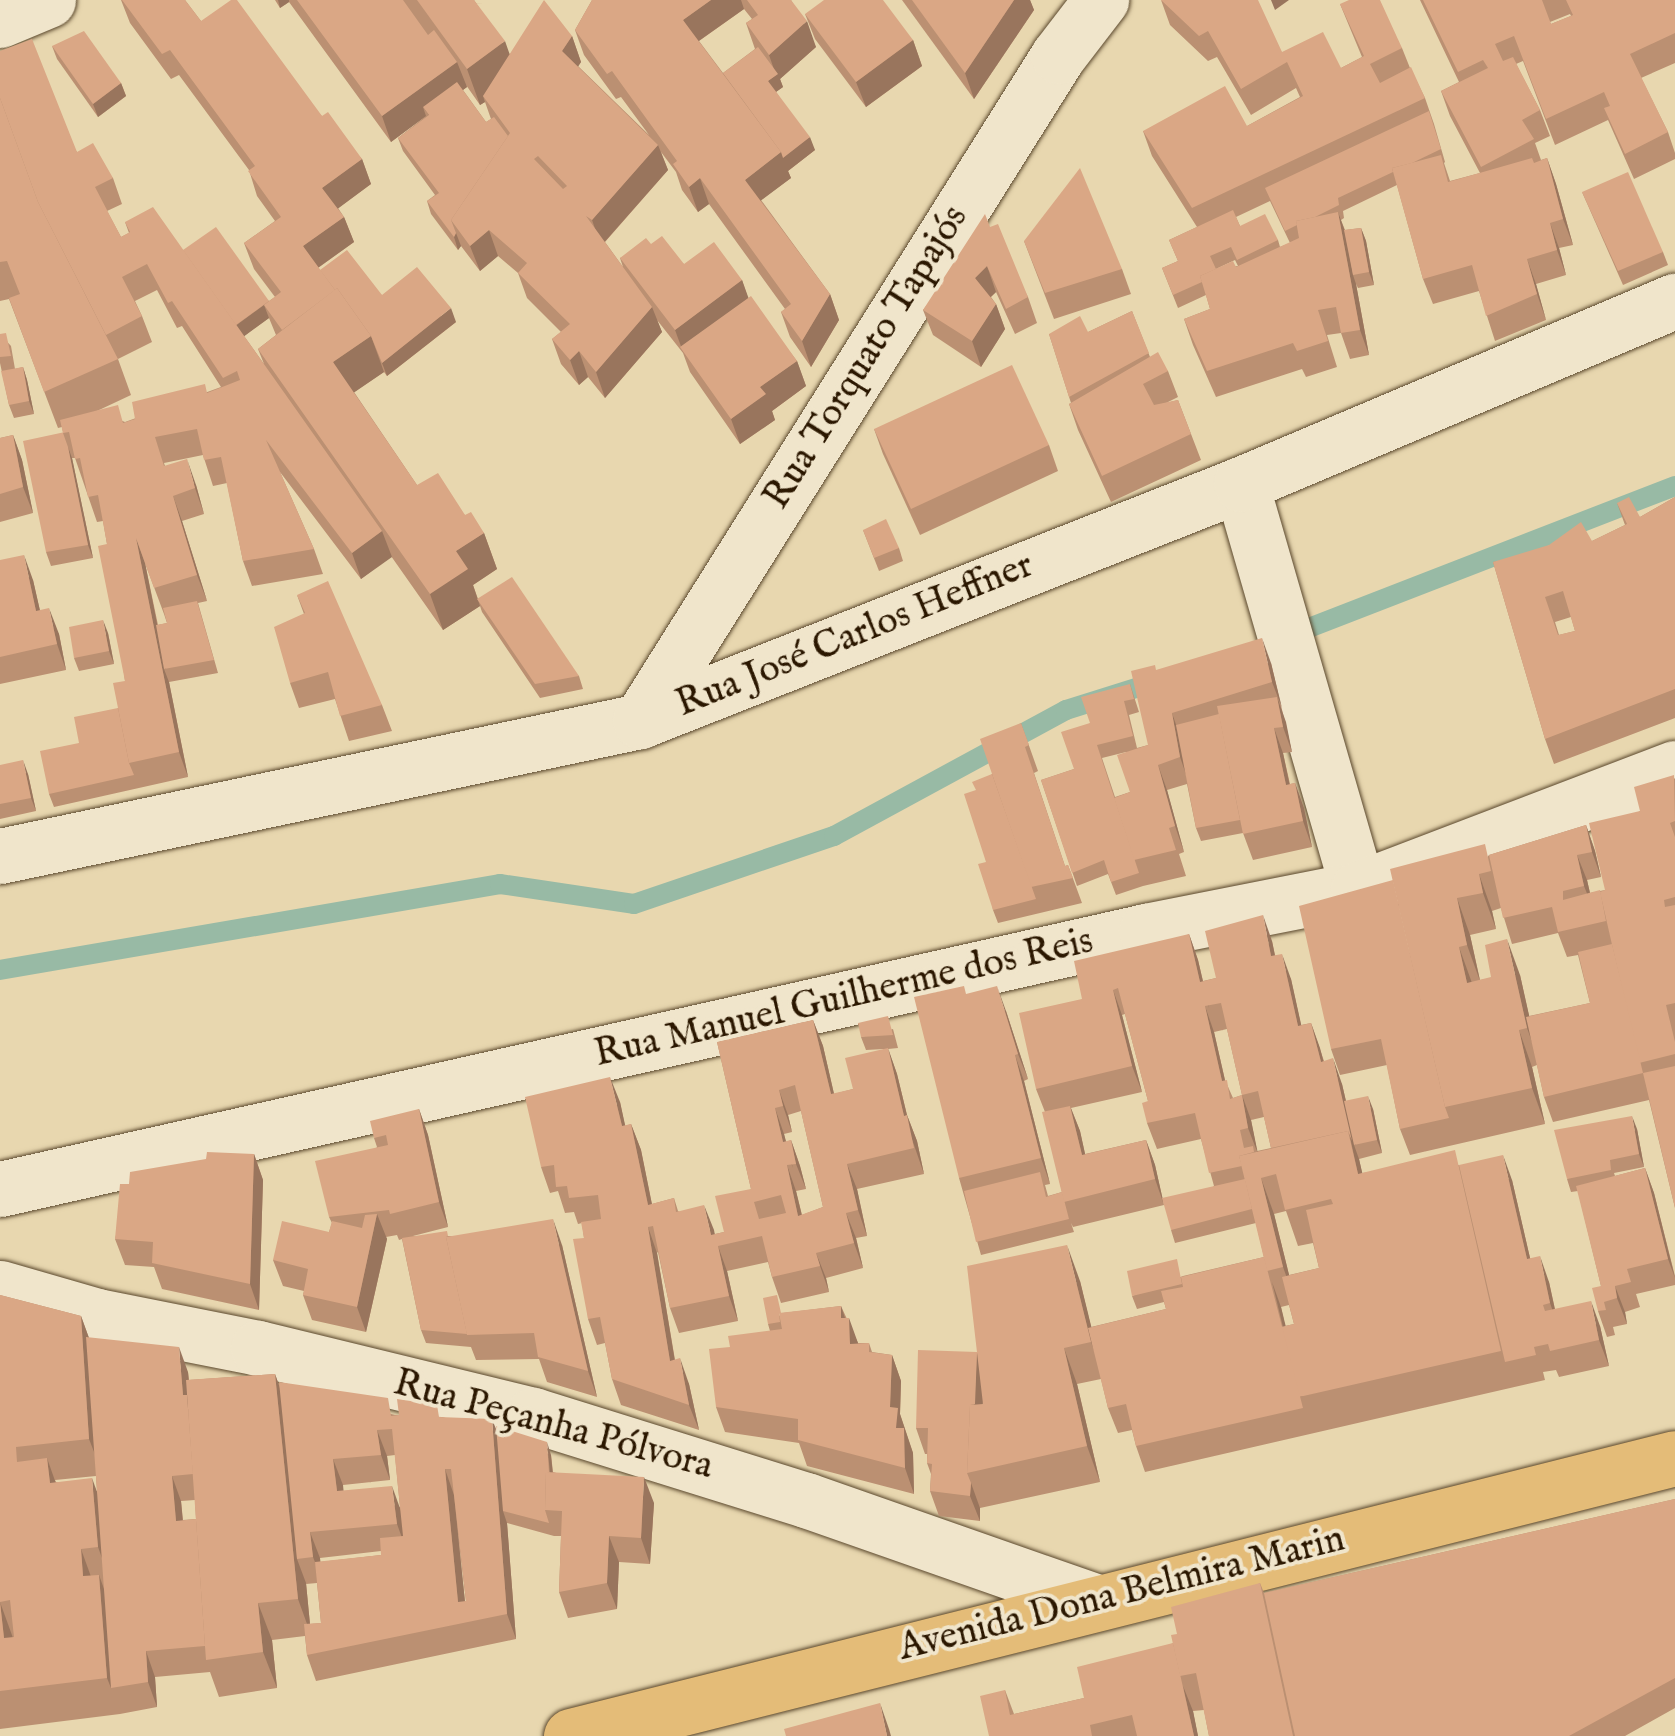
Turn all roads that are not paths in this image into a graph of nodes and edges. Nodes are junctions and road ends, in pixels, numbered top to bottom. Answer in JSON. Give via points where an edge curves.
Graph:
{"nodes":[{"id":1,"x":48,"y":0,"type":"edge"},
{"id":2,"x":1101,"y":0,"type":"edge"},
{"id":3,"x":0,"y":20,"type":"edge"},
{"id":4,"x":1675,"y":301,"type":"edge"},
{"id":5,"x":1241,"y":484,"type":"junction"},
{"id":6,"x":640,"y":722,"type":"junction"},
{"id":7,"x":1675,"y":768,"type":"edge"},
{"id":8,"x":0,"y":856,"type":"edge"},
{"id":9,"x":1358,"y":888,"type":"junction"},
{"id":10,"x":0,"y":1189,"type":"edge"},
{"id":11,"x":0,"y":1288,"type":"edge"},
{"id":12,"x":1675,"y":1458,"type":"edge"},
{"id":13,"x":1094,"y":1601,"type":"junction"},
{"id":14,"x":571,"y":1736,"type":"edge"}],
"edges":[{"from":1,"to":3,"type":"street"},
{"from":2,"to":6,"type":"street","name":"Rua Torquato Tapajós","via":[[1058,56]]},
{"from":4,"to":5,"type":"street","name":"Rua José Carlos Heffner"},
{"from":5,"to":6,"type":"street","name":"Rua José Carlos Heffner"},
{"from":5,"to":9,"type":"street"},
{"from":6,"to":8,"type":"street","name":"Rua José Carlos Heffner"},
{"from":7,"to":9,"type":"street","name":"Rua Manuel Guilherme dos Reis"},
{"from":9,"to":10,"type":"street","name":"Rua Manuel Guilherme dos Reis"},
{"from":11,"to":13,"type":"street","name":"Rua Peçanha Pólvora","via":[[533,1415],[788,1494]]},
{"from":12,"to":13,"type":"main road","name":"Avenida Dona Belmira Marin"},
{"from":13,"to":14,"type":"main road","name":"Avenida Dona Belmira Marin"}]}
